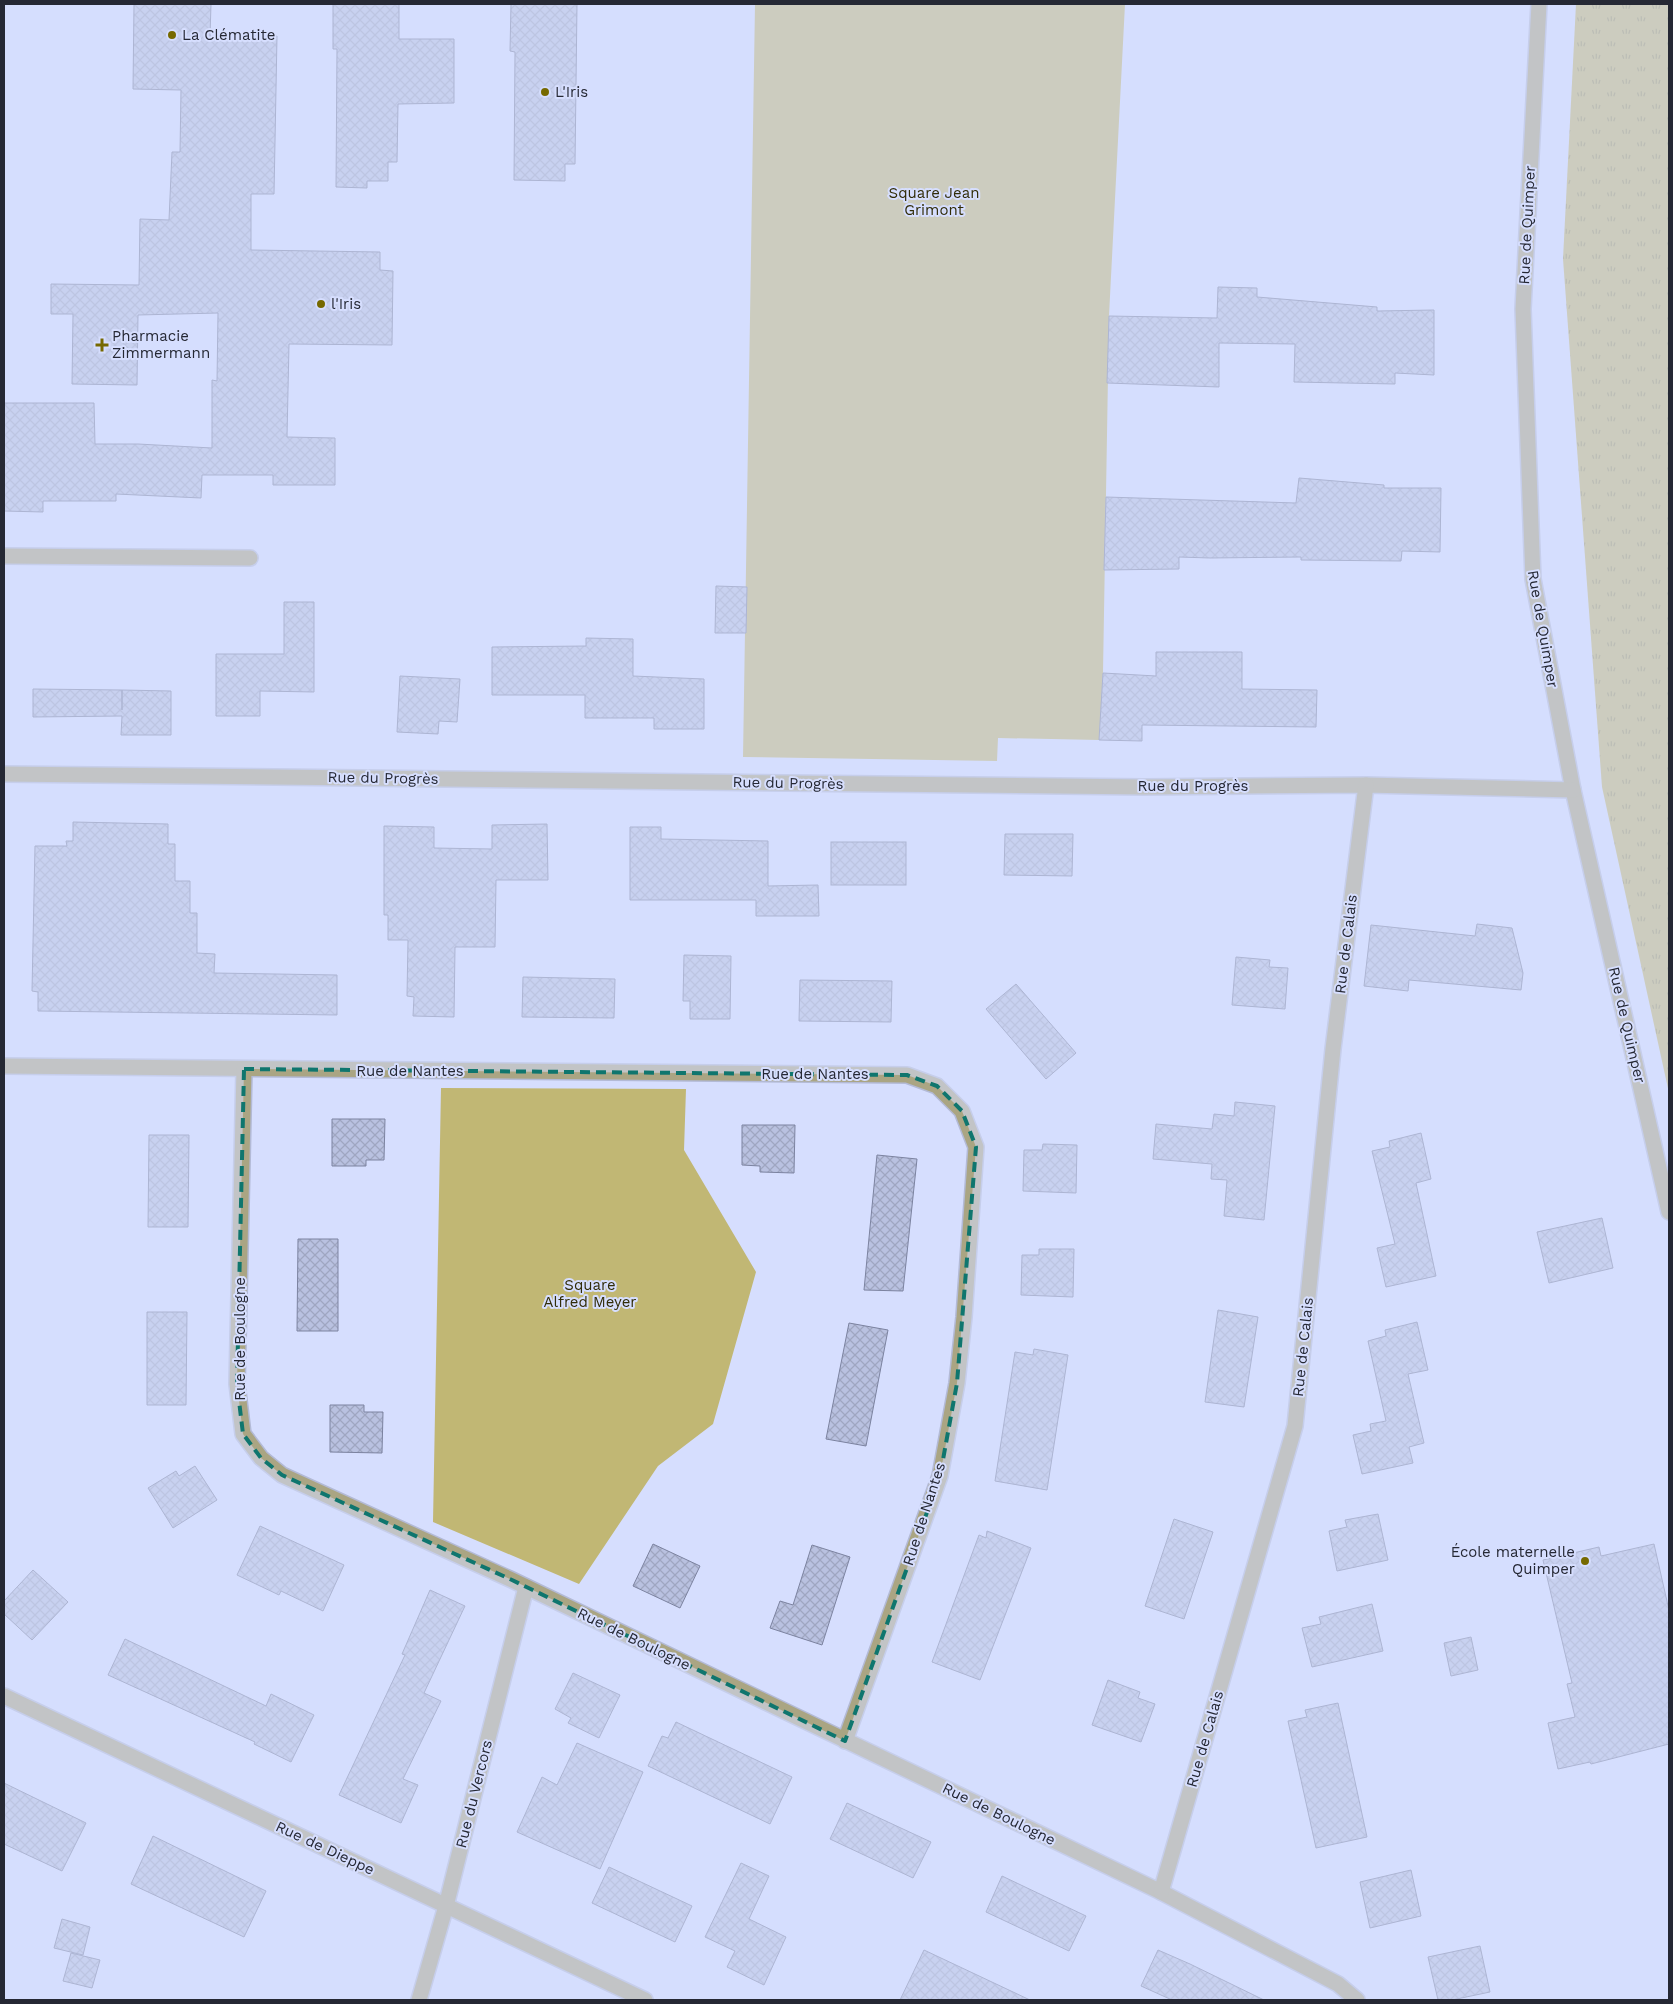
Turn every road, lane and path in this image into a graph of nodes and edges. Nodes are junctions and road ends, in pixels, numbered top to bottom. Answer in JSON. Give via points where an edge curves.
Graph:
{"nodes":[{"id":1,"x":1539,"y":4,"type":"edge"},
{"id":2,"x":4,"y":556,"type":"edge"},
{"id":3,"x":250,"y":558,"type":"dead end"},
{"id":4,"x":4,"y":774,"type":"edge"},
{"id":5,"x":1366,"y":785,"type":"junction"},
{"id":6,"x":1573,"y":790,"type":"junction"},
{"id":7,"x":4,"y":1066,"type":"edge"},
{"id":8,"x":244,"y":1070,"type":"junction"},
{"id":9,"x":1669,"y":1212,"type":"edge"},
{"id":10,"x":526,"y":1586,"type":"junction"},
{"id":11,"x":4,"y":1696,"type":"edge"},
{"id":12,"x":845,"y":1741,"type":"junction"},
{"id":13,"x":1161,"y":1892,"type":"junction"},
{"id":14,"x":446,"y":1906,"type":"junction"},
{"id":15,"x":419,"y":2000,"type":"edge"},
{"id":16,"x":645,"y":2000,"type":"edge"},
{"id":17,"x":1358,"y":2000,"type":"edge"}],
"edges":[{"from":1,"to":6,"type":"street","name":"Rue de Quimper","via":[[1523,309],[1533,580]]},
{"from":2,"to":3,"type":"street"},
{"from":4,"to":5,"type":"street","name":"Rue du Progrès","via":[[1144,787]]},
{"from":5,"to":6,"type":"street","name":"Rue du Progrès"},
{"from":5,"to":13,"type":"street","name":"Rue de Calais","via":[[1333,1050],[1295,1426]]},
{"from":6,"to":9,"type":"street","name":"Rue de Quimper"},
{"from":7,"to":8,"type":"street","name":"Rue de Nantes"},
{"from":8,"to":10,"type":"street","name":"Rue de Boulogne","via":[[237,1384],[243,1434],[261,1458],[282,1475]]},
{"from":8,"to":12,"type":"street","name":"Rue de Nantes","via":[[907,1075],[937,1086],[962,1111],[976,1147],[957,1383],[940,1476]]},
{"from":10,"to":12,"type":"street","name":"Rue de Boulogne"},
{"from":10,"to":14,"type":"street","name":"Rue du Vercors"},
{"from":11,"to":14,"type":"street","name":"Rue de Dieppe"},
{"from":12,"to":13,"type":"street","name":"Rue de Boulogne"},
{"from":13,"to":17,"type":"street","name":"Rue de Boulogne","via":[[1338,1984]]},
{"from":14,"to":15,"type":"street","name":"Rue du Vercors"},
{"from":14,"to":16,"type":"street","name":"Rue de Dieppe"}]}
